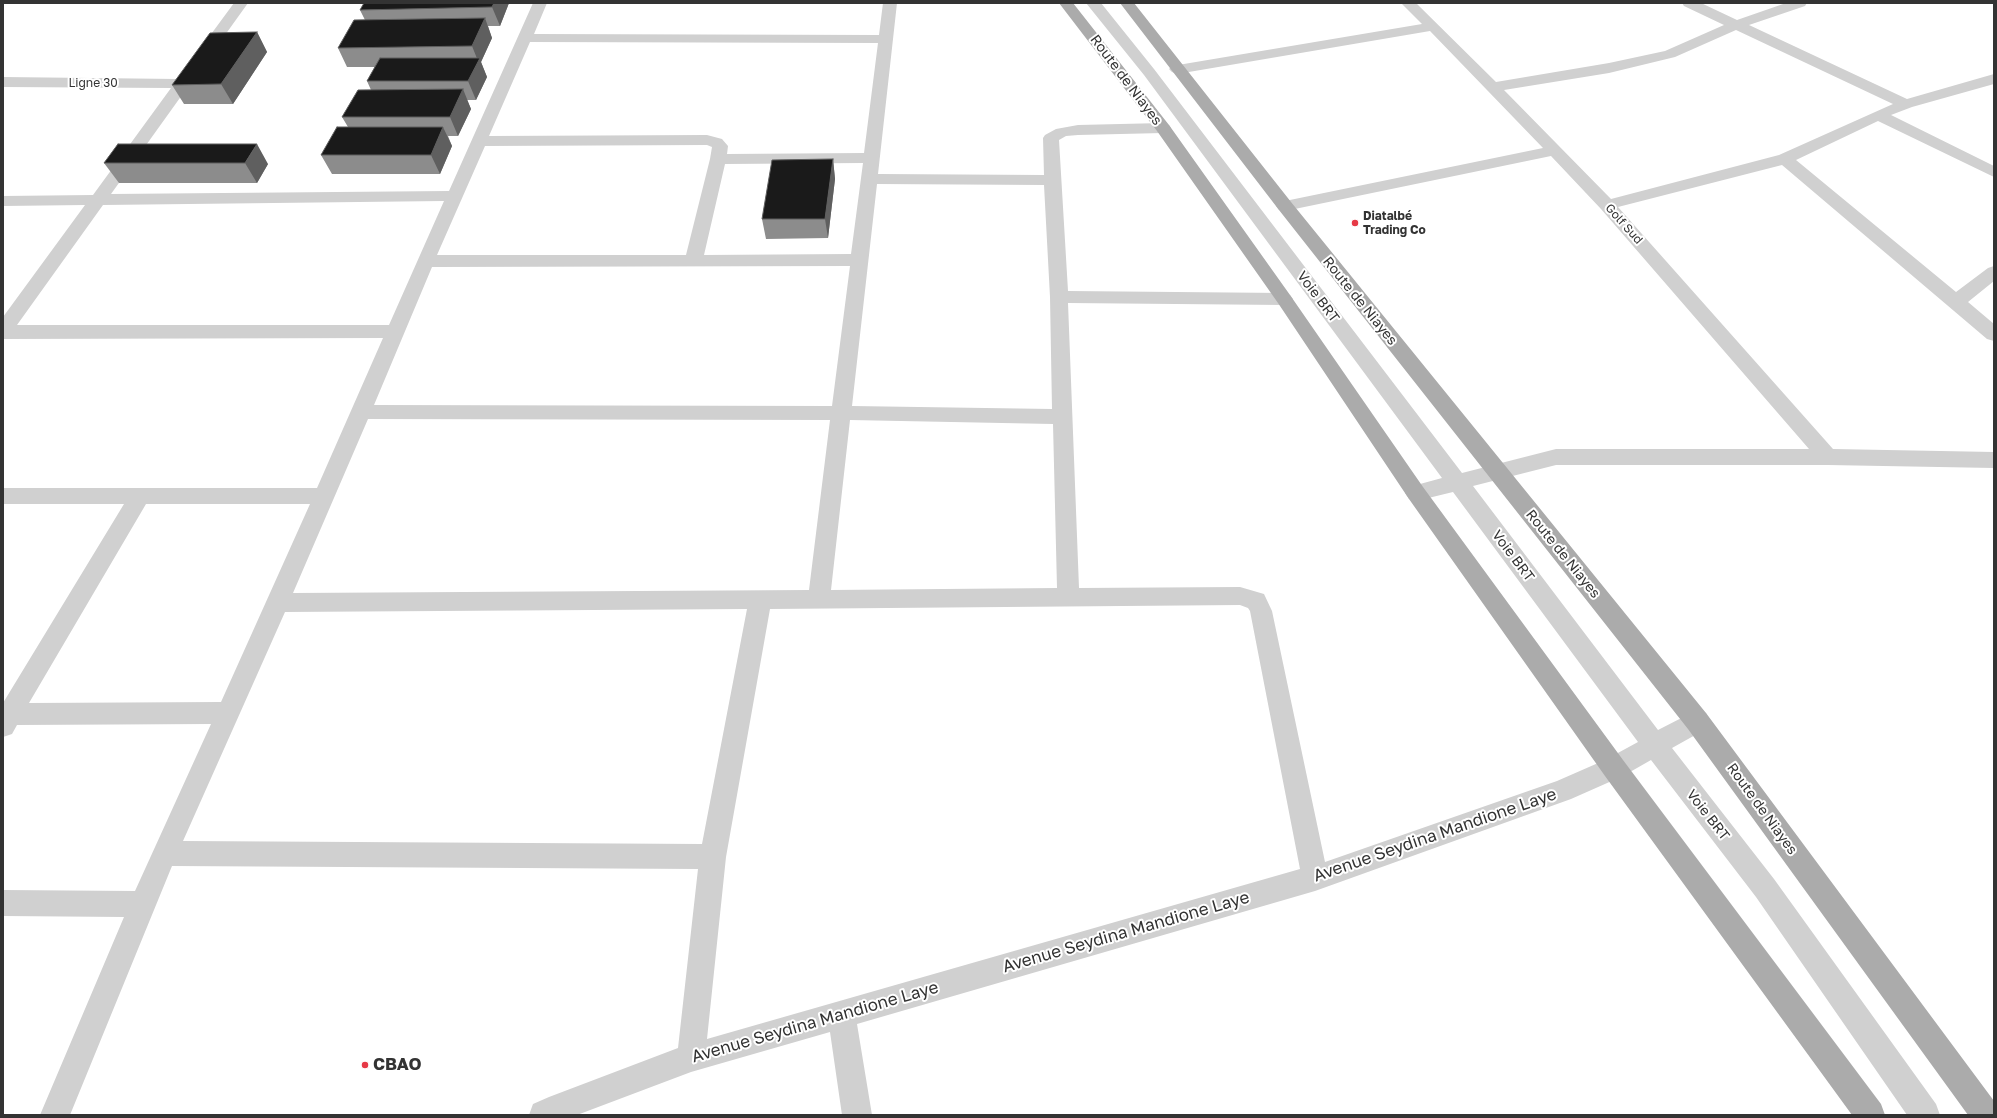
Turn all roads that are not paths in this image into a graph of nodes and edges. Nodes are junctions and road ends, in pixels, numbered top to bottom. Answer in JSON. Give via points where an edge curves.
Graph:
{"nodes":[{"id":1,"x":241,"y":3,"type":"edge"},
{"id":2,"x":540,"y":3,"type":"edge"},
{"id":3,"x":890,"y":3,"type":"edge"},
{"id":4,"x":1066,"y":3,"type":"edge"},
{"id":5,"x":1094,"y":3,"type":"edge"},
{"id":6,"x":1127,"y":3,"type":"edge"},
{"id":7,"x":1408,"y":3,"type":"edge"},
{"id":8,"x":1689,"y":3,"type":"edge"},
{"id":9,"x":1800,"y":3,"type":"edge"},
{"id":10,"x":1736,"y":25,"type":"junction"},
{"id":11,"x":1433,"y":26,"type":"junction"},
{"id":12,"x":524,"y":38,"type":"junction"},
{"id":13,"x":886,"y":39,"type":"junction"},
{"id":14,"x":1177,"y":69,"type":"junction"},
{"id":15,"x":1994,"y":79,"type":"edge"},
{"id":16,"x":3,"y":82,"type":"edge"},
{"id":17,"x":183,"y":84,"type":"junction"},
{"id":18,"x":1493,"y":87,"type":"junction"},
{"id":19,"x":1906,"y":104,"type":"junction"},
{"id":20,"x":1878,"y":115,"type":"junction"},
{"id":21,"x":1163,"y":128,"type":"junction"},
{"id":22,"x":478,"y":141,"type":"junction"},
{"id":23,"x":1553,"y":151,"type":"junction"},
{"id":24,"x":871,"y":158,"type":"junction"},
{"id":25,"x":718,"y":159,"type":"junction"},
{"id":26,"x":1785,"y":159,"type":"junction"},
{"id":27,"x":1994,"y":172,"type":"edge"},
{"id":28,"x":869,"y":179,"type":"junction"},
{"id":29,"x":1052,"y":180,"type":"junction"},
{"id":30,"x":454,"y":196,"type":"junction"},
{"id":31,"x":3,"y":201,"type":"edge"},
{"id":32,"x":98,"y":201,"type":"junction"},
{"id":33,"x":1607,"y":205,"type":"junction"},
{"id":34,"x":1284,"y":206,"type":"junction"},
{"id":35,"x":694,"y":259,"type":"junction"},
{"id":36,"x":858,"y":260,"type":"junction"},
{"id":37,"x":426,"y":261,"type":"junction"},
{"id":38,"x":1994,"y":272,"type":"edge"},
{"id":39,"x":1059,"y":297,"type":"junction"},
{"id":40,"x":1284,"y":299,"type":"junction"},
{"id":41,"x":1957,"y":301,"type":"junction"},
{"id":42,"x":396,"y":331,"type":"junction"},
{"id":43,"x":3,"y":332,"type":"edge"},
{"id":44,"x":1994,"y":334,"type":"edge"},
{"id":45,"x":362,"y":412,"type":"junction"},
{"id":46,"x":841,"y":413,"type":"junction"},
{"id":47,"x":1063,"y":417,"type":"junction"},
{"id":48,"x":1828,"y":457,"type":"junction"},
{"id":49,"x":1994,"y":460,"type":"edge"},
{"id":50,"x":1497,"y":472,"type":"junction"},
{"id":51,"x":1456,"y":481,"type":"junction"},
{"id":52,"x":1416,"y":493,"type":"junction"},
{"id":53,"x":3,"y":496,"type":"edge"},
{"id":54,"x":140,"y":496,"type":"junction"},
{"id":55,"x":324,"y":496,"type":"junction"},
{"id":56,"x":1068,"y":597,"type":"junction"},
{"id":57,"x":819,"y":598,"type":"junction"},
{"id":58,"x":760,"y":600,"type":"junction"},
{"id":59,"x":278,"y":603,"type":"junction"},
{"id":60,"x":226,"y":714,"type":"junction"},
{"id":61,"x":5,"y":718,"type":"edge"},
{"id":62,"x":1697,"y":721,"type":"junction"},
{"id":63,"x":1655,"y":745,"type":"junction"},
{"id":64,"x":1614,"y":768,"type":"junction"},
{"id":65,"x":164,"y":853,"type":"junction"},
{"id":66,"x":713,"y":857,"type":"junction"},
{"id":67,"x":1315,"y":878,"type":"junction"},
{"id":68,"x":3,"y":903,"type":"edge"},
{"id":69,"x":142,"y":904,"type":"junction"},
{"id":70,"x":842,"y":1014,"type":"junction"},
{"id":71,"x":691,"y":1058,"type":"junction"},
{"id":72,"x":55,"y":1115,"type":"edge"},
{"id":73,"x":544,"y":1115,"type":"edge"},
{"id":74,"x":857,"y":1115,"type":"edge"},
{"id":75,"x":1870,"y":1115,"type":"edge"},
{"id":76,"x":1925,"y":1115,"type":"edge"},
{"id":77,"x":1986,"y":1115,"type":"edge"}],
"edges":[{"from":1,"to":17,"type":"street"},
{"from":2,"to":12,"type":"street"},
{"from":3,"to":13,"type":"street"},
{"from":4,"to":21,"type":"main road","name":"Route de Niayes"},
{"from":5,"to":51,"type":"street","name":"Voie BRT"},
{"from":6,"to":14,"type":"main road","name":"Route de Niayes"},
{"from":7,"to":11,"type":"street","name":"Golf Sud"},
{"from":8,"to":10,"type":"street"},
{"from":9,"to":10,"type":"street"},
{"from":10,"to":18,"type":"street","via":[[1670,54],[1609,68]]},
{"from":10,"to":19,"type":"street"},
{"from":11,"to":14,"type":"street"},
{"from":11,"to":18,"type":"street","name":"Golf Sud"},
{"from":12,"to":13,"type":"street"},
{"from":12,"to":22,"type":"street"},
{"from":13,"to":24,"type":"street"},
{"from":14,"to":34,"type":"main road","name":"Route de Niayes"},
{"from":15,"to":19,"type":"street"},
{"from":16,"to":17,"type":"street","name":"Ligne 30"},
{"from":17,"to":32,"type":"street"},
{"from":18,"to":23,"type":"street","name":"Golf Sud"},
{"from":19,"to":20,"type":"street"},
{"from":20,"to":26,"type":"street"},
{"from":20,"to":27,"type":"street"},
{"from":21,"to":29,"type":"street","via":[[1062,132],[1051,138]]},
{"from":21,"to":40,"type":"main road","name":"Route de Niayes"},
{"from":22,"to":25,"type":"street","via":[[706,140],[716,142],[720,146]]},
{"from":22,"to":30,"type":"street"},
{"from":23,"to":33,"type":"street","name":"Golf Sud"},
{"from":23,"to":34,"type":"street"},
{"from":24,"to":25,"type":"street"},
{"from":24,"to":28,"type":"street"},
{"from":25,"to":35,"type":"street"},
{"from":26,"to":33,"type":"street"},
{"from":26,"to":41,"type":"street"},
{"from":28,"to":29,"type":"street"},
{"from":28,"to":36,"type":"street"},
{"from":29,"to":39,"type":"street"},
{"from":30,"to":32,"type":"street"},
{"from":30,"to":37,"type":"street"},
{"from":31,"to":32,"type":"street"},
{"from":32,"to":43,"type":"street"},
{"from":33,"to":48,"type":"street","name":"Golf Sud"},
{"from":34,"to":50,"type":"main road","name":"Route de Niayes"},
{"from":35,"to":36,"type":"street"},
{"from":35,"to":37,"type":"street"},
{"from":36,"to":46,"type":"street"},
{"from":37,"to":42,"type":"street"},
{"from":38,"to":41,"type":"street"},
{"from":39,"to":40,"type":"street"},
{"from":39,"to":47,"type":"street"},
{"from":40,"to":52,"type":"main road","name":"Route de Niayes"},
{"from":41,"to":44,"type":"street"},
{"from":42,"to":43,"type":"street"},
{"from":42,"to":45,"type":"street"},
{"from":45,"to":46,"type":"street"},
{"from":45,"to":55,"type":"street"},
{"from":46,"to":47,"type":"street"},
{"from":46,"to":57,"type":"street"},
{"from":47,"to":56,"type":"street"},
{"from":48,"to":49,"type":"street"},
{"from":48,"to":50,"type":"street","via":[[1556,457]]},
{"from":50,"to":51,"type":"street"},
{"from":50,"to":62,"type":"main road","name":"Route de Niayes"},
{"from":51,"to":52,"type":"street"},
{"from":51,"to":63,"type":"street","name":"Voie BRT"},
{"from":52,"to":64,"type":"main road","name":"Route de Niayes"},
{"from":53,"to":54,"type":"street"},
{"from":54,"to":55,"type":"street"},
{"from":54,"to":61,"type":"street"},
{"from":55,"to":59,"type":"street"},
{"from":56,"to":57,"type":"street"},
{"from":56,"to":67,"type":"street","via":[[1240,596],[1256,601],[1262,610]]},
{"from":57,"to":58,"type":"street"},
{"from":58,"to":59,"type":"street"},
{"from":58,"to":66,"type":"street"},
{"from":59,"to":60,"type":"street"},
{"from":60,"to":61,"type":"street"},
{"from":60,"to":65,"type":"street"},
{"from":62,"to":63,"type":"street","name":"Avenue Seydina Mandione Laye"},
{"from":62,"to":77,"type":"main road","name":"Route de Niayes"},
{"from":63,"to":64,"type":"street","name":"Avenue Seydina Mandione Laye"},
{"from":63,"to":76,"type":"street","name":"Voie BRT","via":[[1765,888]]},
{"from":64,"to":67,"type":"street","name":"Avenue Seydina Mandione Laye","via":[[1562,791]]},
{"from":64,"to":75,"type":"main road","name":"Route de Niayes"},
{"from":65,"to":66,"type":"street"},
{"from":65,"to":69,"type":"street"},
{"from":66,"to":71,"type":"street"},
{"from":67,"to":70,"type":"street","name":"Avenue Seydina Mandione Laye"},
{"from":68,"to":69,"type":"street"},
{"from":69,"to":72,"type":"street"},
{"from":70,"to":71,"type":"street","name":"Avenue Seydina Mandione Laye"},
{"from":70,"to":74,"type":"street"},
{"from":71,"to":73,"type":"street","name":"Avenue Seydina Mandione Laye","via":[[559,1106]]}]}
